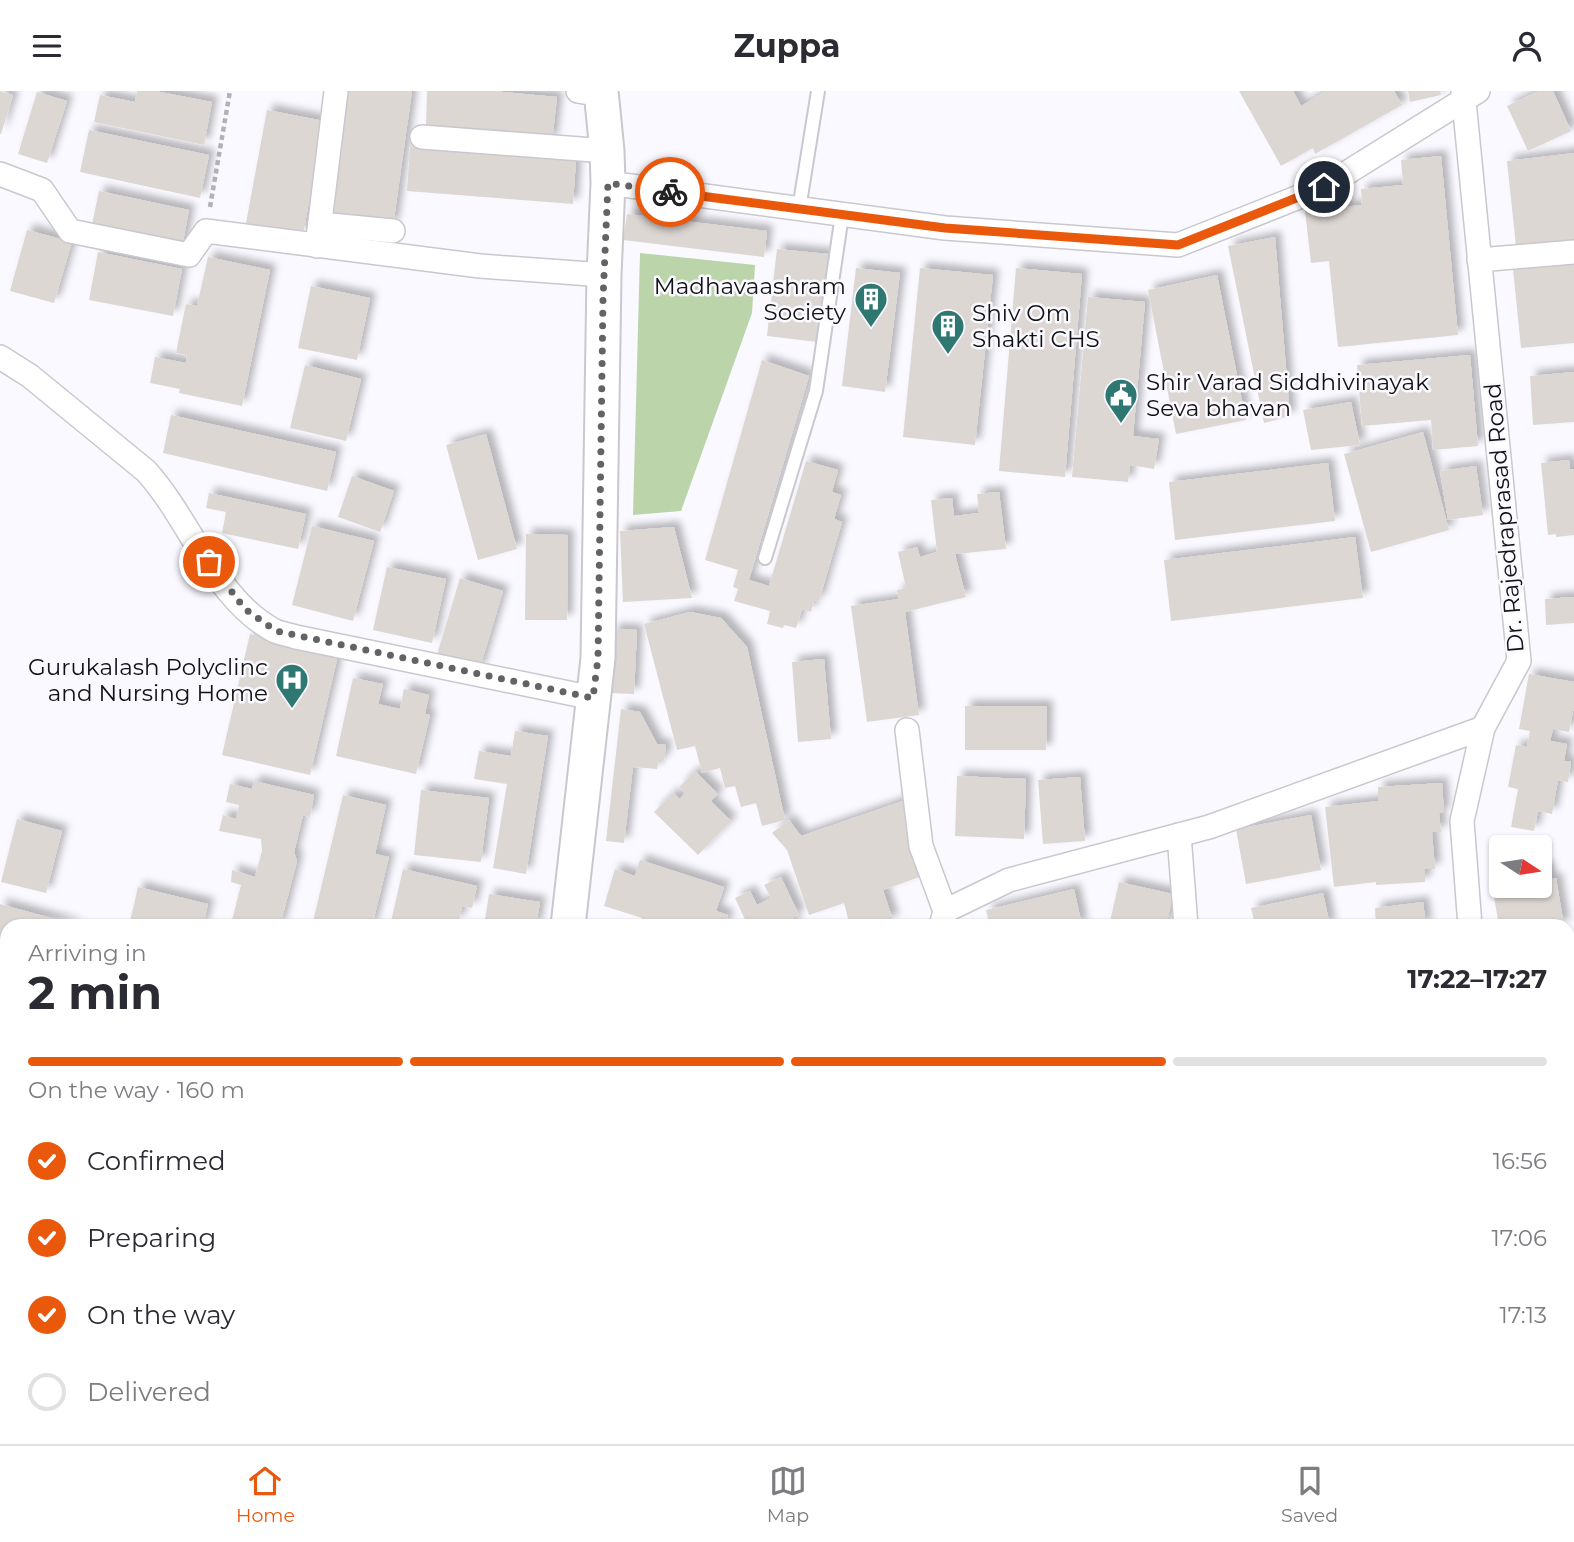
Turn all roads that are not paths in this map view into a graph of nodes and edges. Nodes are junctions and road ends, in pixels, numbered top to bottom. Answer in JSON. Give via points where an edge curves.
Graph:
{"nodes":[{"id":1,"x":336,"y":91,"type":"edge"},
{"id":2,"x":818,"y":91,"type":"edge"},
{"id":3,"x":593,"y":92,"type":"edge"},
{"id":4,"x":1468,"y":94,"type":"edge"},
{"id":5,"x":422,"y":137,"type":"dead end"},
{"id":6,"x":607,"y":151,"type":"junction"},
{"id":7,"x":0,"y":174,"type":"edge"},
{"id":8,"x":608,"y":183,"type":"junction"},
{"id":9,"x":799,"y":209,"type":"junction"},
{"id":10,"x":842,"y":215,"type":"junction"},
{"id":11,"x":393,"y":231,"type":"dead end"},
{"id":12,"x":319,"y":235,"type":"junction"},
{"id":13,"x":1574,"y":252,"type":"edge"},
{"id":14,"x":1479,"y":260,"type":"junction"},
{"id":15,"x":604,"y":275,"type":"junction"},
{"id":16,"x":0,"y":356,"type":"edge"},
{"id":17,"x":765,"y":558,"type":"dead end"},
{"id":18,"x":593,"y":698,"type":"junction"},
{"id":19,"x":1483,"y":728,"type":"junction"},
{"id":20,"x":907,"y":730,"type":"dead end"},
{"id":21,"x":1179,"y":835,"type":"junction"},
{"id":22,"x":569,"y":919,"type":"edge"},
{"id":23,"x":943,"y":919,"type":"edge"},
{"id":24,"x":1185,"y":919,"type":"edge"},
{"id":25,"x":1469,"y":919,"type":"edge"}],
"edges":[{"from":1,"to":12,"type":"street"},
{"from":2,"to":9,"type":"lane"},
{"from":3,"to":6,"type":"street"},
{"from":4,"to":10,"type":"street","via":[[1324,187],[1178,245],[945,228]]},
{"from":4,"to":14,"type":"street","name":"Dr. Rajedraprasad Road"},
{"from":5,"to":6,"type":"street"},
{"from":6,"to":8,"type":"street"},
{"from":7,"to":12,"type":"street","via":[[42,190],[70,231],[189,255],[205,230]]},
{"from":8,"to":9,"type":"street"},
{"from":8,"to":15,"type":"street"},
{"from":9,"to":10,"type":"street"},
{"from":10,"to":17,"type":"lane","via":[[816,391]]},
{"from":11,"to":12,"type":"street"},
{"from":12,"to":15,"type":"street","via":[[480,266]]},
{"from":13,"to":14,"type":"street"},
{"from":14,"to":19,"type":"street","name":"Dr. Rajedraprasad Road","via":[[1519,661]]},
{"from":15,"to":18,"type":"street","via":[[598,658]]},
{"from":16,"to":18,"type":"street","via":[[146,471],[222,581],[245,609],[276,631]]},
{"from":18,"to":22,"type":"street"},
{"from":19,"to":21,"type":"street"},
{"from":19,"to":25,"type":"street","name":"Dr. Rajedraprasad Road","via":[[1461,821]]},
{"from":20,"to":23,"type":"street","via":[[920,846]]},
{"from":21,"to":23,"type":"street","via":[[1009,880]]},
{"from":21,"to":24,"type":"street"}]}
